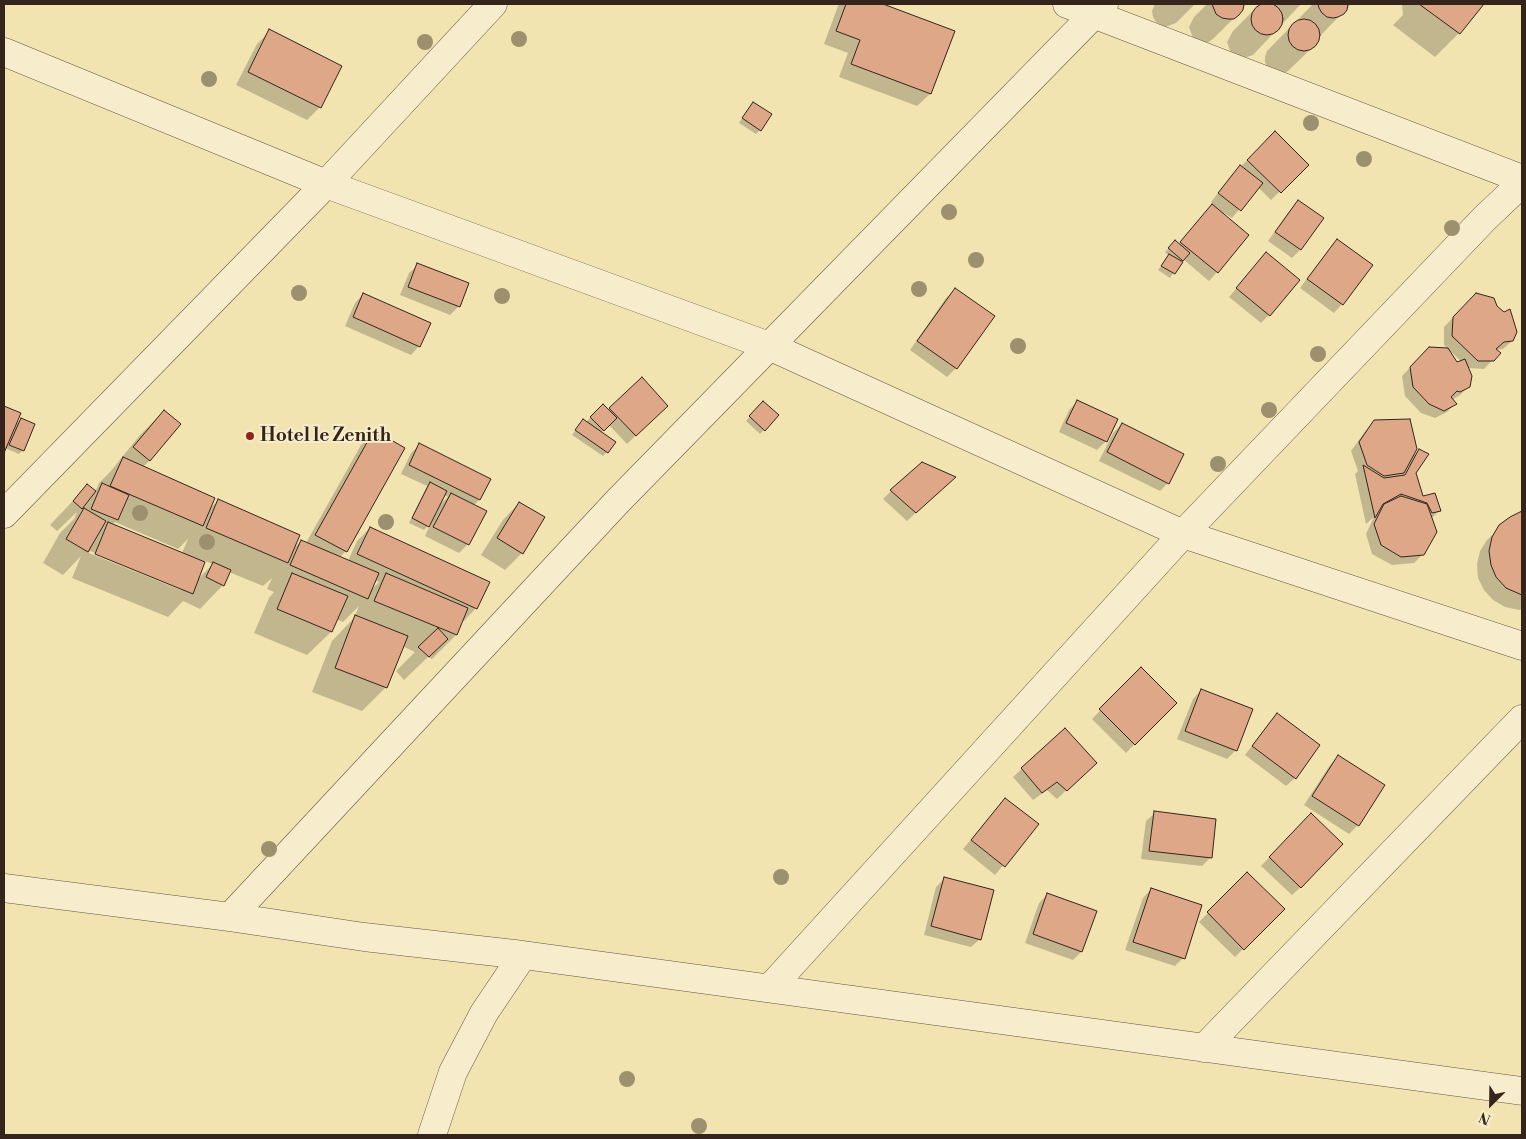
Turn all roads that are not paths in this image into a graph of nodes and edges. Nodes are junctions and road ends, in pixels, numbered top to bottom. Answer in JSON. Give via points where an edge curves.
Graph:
{"nodes":[{"id":1,"x":493,"y":4,"type":"edge"},
{"id":2,"x":1067,"y":4,"type":"edge"},
{"id":3,"x":1099,"y":9,"type":"edge"},
{"id":4,"x":4,"y":52,"type":"edge"},
{"id":5,"x":1522,"y":179,"type":"edge"},
{"id":6,"x":1522,"y":183,"type":"edge"},
{"id":7,"x":326,"y":184,"type":"junction"},
{"id":8,"x":769,"y":346,"type":"junction"},
{"id":9,"x":4,"y":514,"type":"edge"},
{"id":10,"x":1183,"y":534,"type":"junction"},
{"id":11,"x":1522,"y":646,"type":"edge"},
{"id":12,"x":1522,"y":719,"type":"edge"},
{"id":13,"x":4,"y":888,"type":"edge"},
{"id":14,"x":230,"y":917,"type":"junction"},
{"id":15,"x":523,"y":955,"type":"junction"},
{"id":16,"x":770,"y":988,"type":"junction"},
{"id":17,"x":1204,"y":1048,"type":"junction"},
{"id":18,"x":1522,"y":1091,"type":"edge"},
{"id":19,"x":432,"y":1135,"type":"edge"}],
"edges":[{"from":1,"to":7,"type":"street"},
{"from":2,"to":3,"type":"street"},
{"from":3,"to":5,"type":"street"},
{"from":3,"to":8,"type":"street"},
{"from":4,"to":7,"type":"street"},
{"from":6,"to":10,"type":"street"},
{"from":7,"to":8,"type":"street"},
{"from":7,"to":9,"type":"street"},
{"from":8,"to":10,"type":"street"},
{"from":8,"to":14,"type":"street","via":[[618,501]]},
{"from":10,"to":11,"type":"street"},
{"from":10,"to":16,"type":"street"},
{"from":12,"to":17,"type":"street"},
{"from":13,"to":14,"type":"street"},
{"from":14,"to":15,"type":"street","via":[[364,937]]},
{"from":15,"to":16,"type":"street"},
{"from":15,"to":19,"type":"street","via":[[484,1013],[453,1072]]},
{"from":16,"to":17,"type":"street"},
{"from":17,"to":18,"type":"street"}]}
